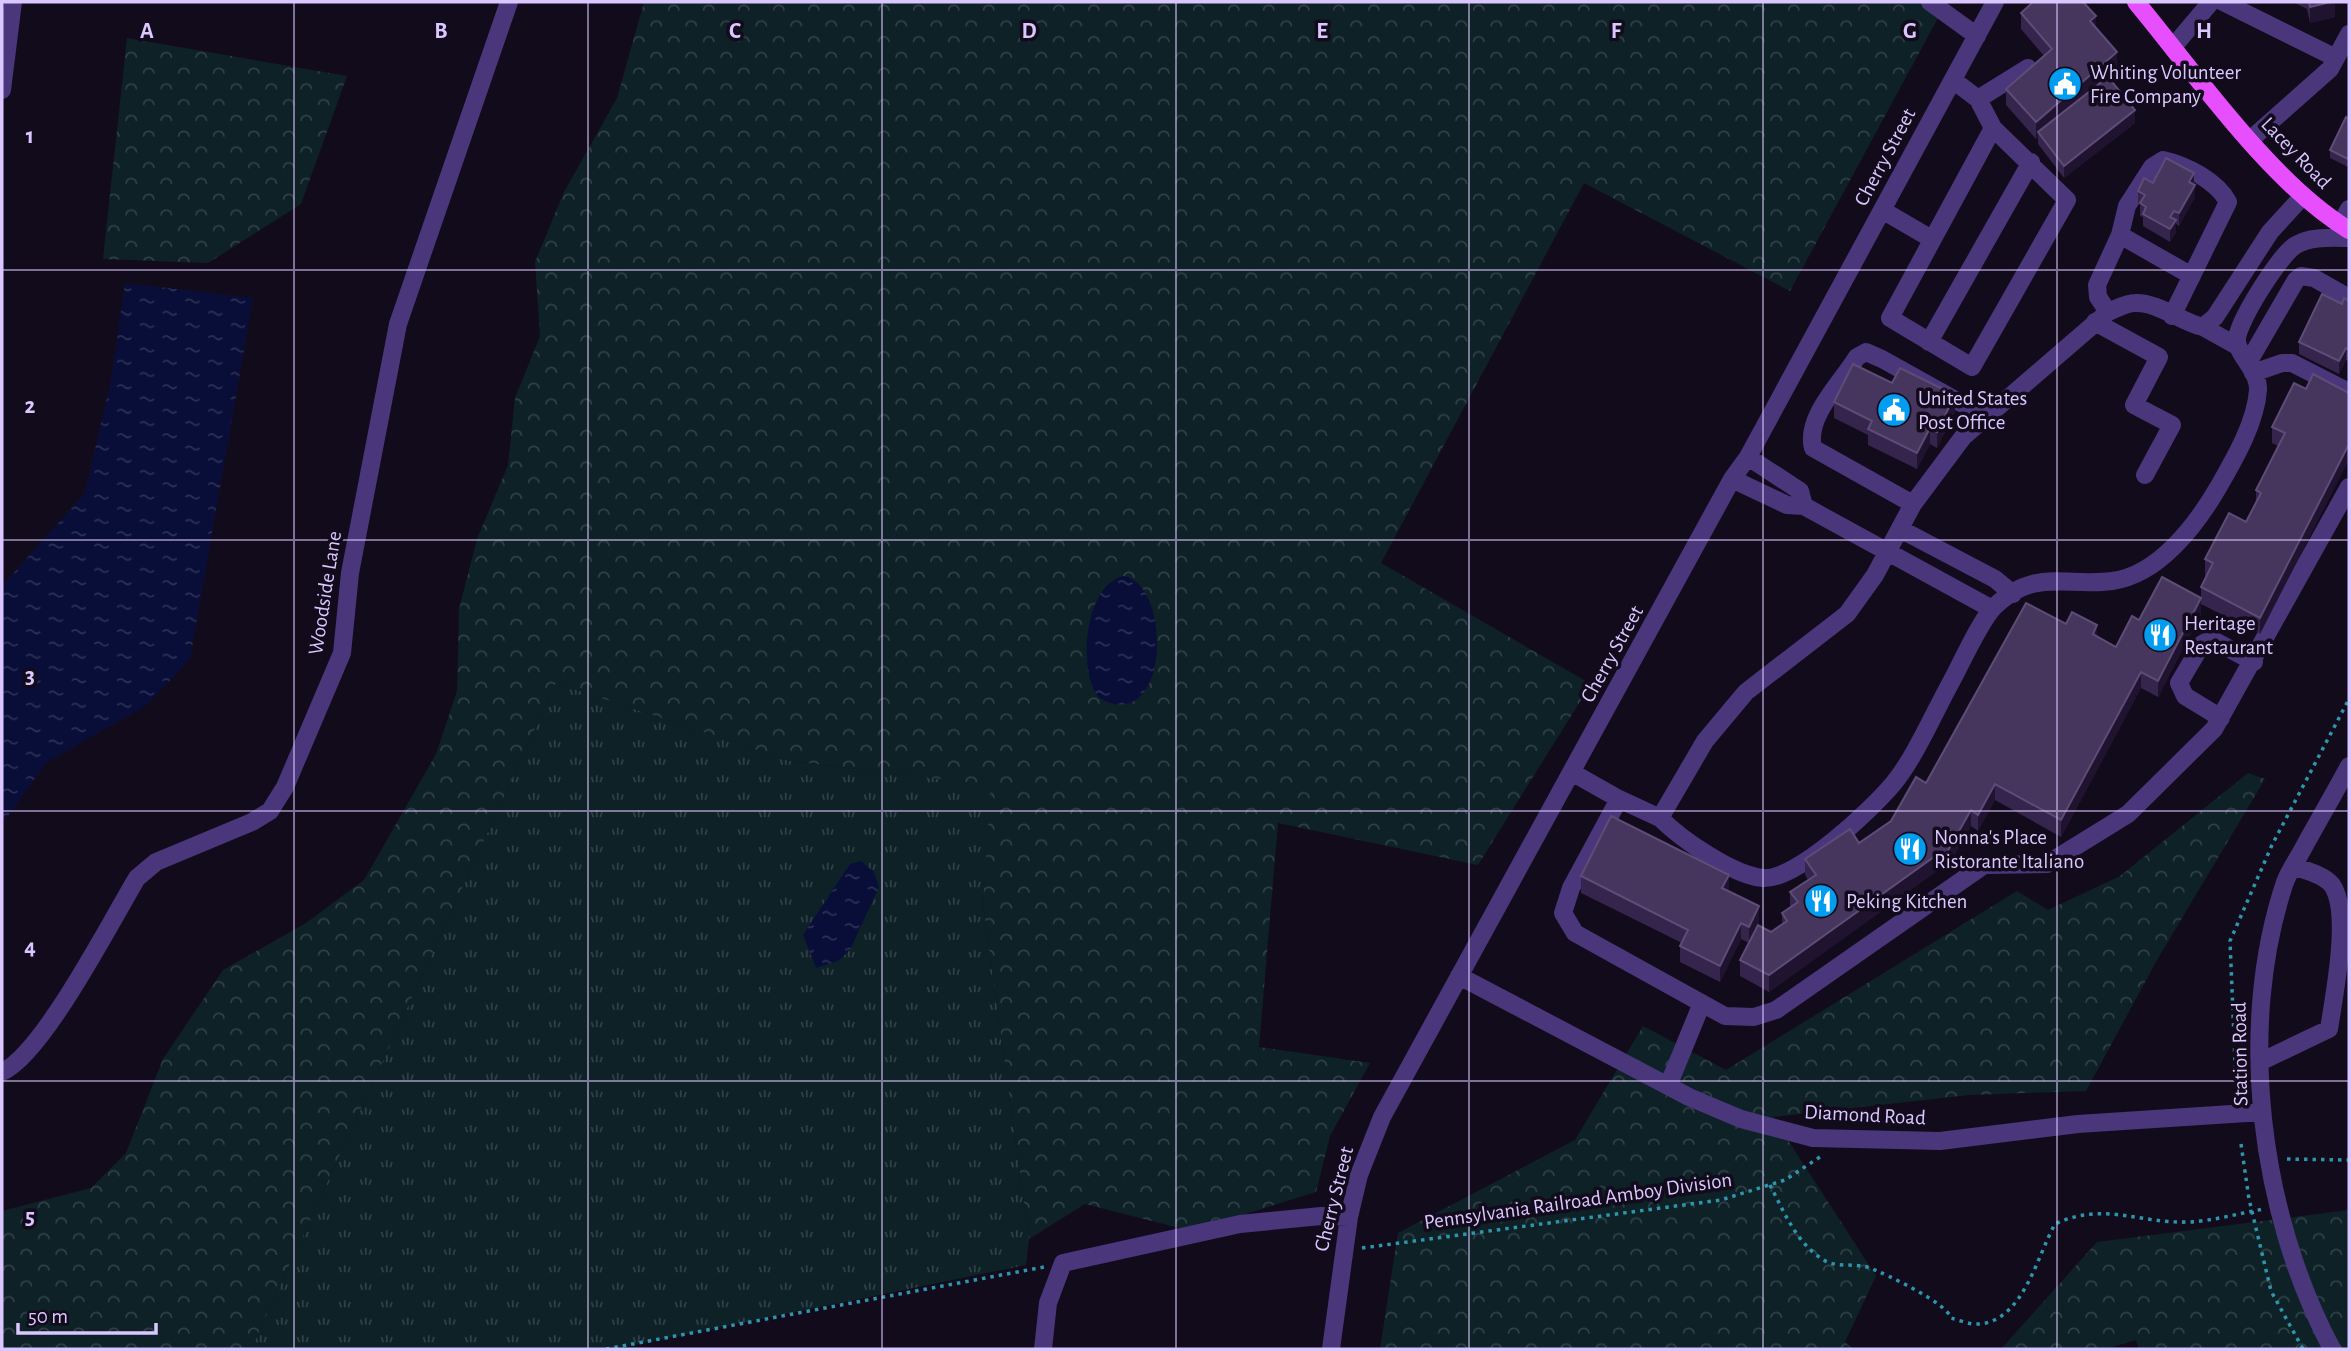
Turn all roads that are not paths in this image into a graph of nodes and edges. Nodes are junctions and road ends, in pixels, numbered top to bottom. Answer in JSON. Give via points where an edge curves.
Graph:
{"nodes":[{"id":1,"x":13,"y":2,"type":"edge"},
{"id":2,"x":509,"y":2,"type":"edge"},
{"id":3,"x":1995,"y":2,"type":"edge"},
{"id":4,"x":2136,"y":2,"type":"edge"},
{"id":5,"x":2211,"y":2,"type":"edge"},
{"id":6,"x":2223,"y":2,"type":"edge"},
{"id":7,"x":1938,"y":5,"type":"edge"},
{"id":8,"x":2349,"y":34,"type":"edge"},
{"id":9,"x":1977,"y":36,"type":"junction"},
{"id":10,"x":2173,"y":47,"type":"junction"},
{"id":11,"x":2336,"y":58,"type":"junction"},
{"id":12,"x":2028,"y":68,"type":"edge"},
{"id":13,"x":1953,"y":80,"type":"junction"},
{"id":14,"x":2,"y":90,"type":"edge"},
{"id":15,"x":1978,"y":99,"type":"junction"},
{"id":16,"x":1993,"y":128,"type":"junction"},
{"id":17,"x":2250,"y":139,"type":"junction"},
{"id":18,"x":2031,"y":162,"type":"junction"},
{"id":19,"x":2303,"y":196,"type":"junction"},
{"id":20,"x":1882,"y":210,"type":"junction"},
{"id":21,"x":2347,"y":225,"type":"edge"},
{"id":22,"x":2120,"y":236,"type":"junction"},
{"id":23,"x":1930,"y":238,"type":"junction"},
{"id":24,"x":2192,"y":276,"type":"junction"},
{"id":25,"x":2349,"y":299,"type":"edge"},
{"id":26,"x":2172,"y":316,"type":"junction"},
{"id":27,"x":2101,"y":317,"type":"junction"},
{"id":28,"x":2203,"y":327,"type":"junction"},
{"id":29,"x":1930,"y":342,"type":"junction"},
{"id":30,"x":2236,"y":345,"type":"junction"},
{"id":31,"x":2251,"y":367,"type":"junction"},
{"id":32,"x":2349,"y":392,"type":"edge"},
{"id":33,"x":1986,"y":417,"type":"junction"},
{"id":34,"x":1748,"y":457,"type":"junction"},
{"id":35,"x":2145,"y":475,"type":"dead end"},
{"id":36,"x":1732,"y":479,"type":"junction"},
{"id":37,"x":2349,"y":487,"type":"edge"},
{"id":38,"x":1913,"y":504,"type":"junction"},
{"id":39,"x":1804,"y":506,"type":"junction"},
{"id":40,"x":1900,"y":529,"type":"junction"},
{"id":41,"x":1889,"y":550,"type":"junction"},
{"id":42,"x":2012,"y":594,"type":"junction"},
{"id":43,"x":1992,"y":609,"type":"junction"},
{"id":44,"x":2254,"y":662,"type":"junction"},
{"id":45,"x":2221,"y":718,"type":"junction"},
{"id":46,"x":2349,"y":766,"type":"edge"},
{"id":47,"x":1573,"y":773,"type":"junction"},
{"id":48,"x":1619,"y":799,"type":"junction"},
{"id":49,"x":1660,"y":818,"type":"junction"},
{"id":50,"x":2293,"y":866,"type":"junction"},
{"id":51,"x":1459,"y":976,"type":"junction"},
{"id":52,"x":1702,"y":1003,"type":"junction"},
{"id":53,"x":2260,"y":1062,"type":"junction"},
{"id":54,"x":2,"y":1072,"type":"edge"},
{"id":55,"x":1668,"y":1086,"type":"junction"},
{"id":56,"x":2263,"y":1112,"type":"junction"},
{"id":57,"x":1349,"y":1217,"type":"junction"},
{"id":58,"x":1043,"y":1349,"type":"edge"},
{"id":59,"x":1331,"y":1349,"type":"edge"},
{"id":60,"x":2332,"y":1349,"type":"edge"}],
"edges":[{"from":1,"to":14,"type":"street"},
{"from":2,"to":54,"type":"street","name":"Woodside Lane","via":[[398,324],[350,573],[342,653],[285,787],[270,811],[156,862],[137,878],[45,1031]]},
{"from":3,"to":9,"type":"street","name":"Cherry Street"},
{"from":4,"to":10,"type":"main road","name":"Lacey Road"},
{"from":5,"to":10,"type":"street"},
{"from":6,"to":11,"type":"street"},
{"from":7,"to":9,"type":"street"},
{"from":8,"to":11,"type":"street"},
{"from":9,"to":13,"type":"street","name":"Cherry Street"},
{"from":10,"to":17,"type":"main road","name":"Lacey Road"},
{"from":11,"to":17,"type":"street","via":[[2330,69]]},
{"from":12,"to":15,"type":"street"},
{"from":13,"to":15,"type":"street"},
{"from":13,"to":20,"type":"street","name":"Cherry Street"},
{"from":15,"to":16,"type":"street"},
{"from":16,"to":18,"type":"street"},
{"from":16,"to":23,"type":"street"},
{"from":17,"to":19,"type":"main road","name":"Lacey Road"},
{"from":18,"to":29,"type":"street"},
{"from":18,"to":29,"type":"street","via":[[2067,200],[1972,367]]},
{"from":19,"to":21,"type":"main road","name":"Lacey Road"},
{"from":19,"to":28,"type":"street","via":[[2270,232],[2216,317]]},
{"from":20,"to":23,"type":"street"},
{"from":20,"to":34,"type":"street","name":"Cherry Street"},
{"from":21,"to":30,"type":"street","via":[[2286,252],[2236,335]]},
{"from":22,"to":24,"type":"street"},
{"from":22,"to":24,"type":"street","via":[[2127,206],[2152,167],[2163,160],[2178,163],[2222,191],[2228,202]]},
{"from":22,"to":27,"type":"street","via":[[2097,285]]},
{"from":23,"to":29,"type":"street","via":[[1890,318]]},
{"from":24,"to":26,"type":"street"},
{"from":25,"to":31,"type":"street","via":[[2314,278],[2301,276]]},
{"from":26,"to":27,"type":"street","via":[[2134,303]]},
{"from":26,"to":28,"type":"street"},
{"from":27,"to":33,"type":"street"},
{"from":27,"to":35,"type":"street","via":[[2159,357],[2134,405],[2172,425]]},
{"from":28,"to":30,"type":"street"},
{"from":30,"to":31,"type":"street"},
{"from":31,"to":32,"type":"street","via":[[2292,363]]},
{"from":31,"to":42,"type":"street","via":[[2259,387],[2254,415],[2218,486],[2183,537],[2147,568],[2113,581],[2034,582]]},
{"from":33,"to":38,"type":"street","via":[[1963,437]]},
{"from":33,"to":38,"type":"street","via":[[1882,359],[1866,352],[1857,358],[1814,421],[1809,434],[1813,448]]},
{"from":34,"to":36,"type":"street","name":"Cherry Street"},
{"from":34,"to":39,"type":"street","via":[[1800,491]]},
{"from":36,"to":39,"type":"street","via":[[1787,505]]},
{"from":36,"to":47,"type":"street","name":"Cherry Street"},
{"from":37,"to":44,"type":"street"},
{"from":38,"to":40,"type":"street"},
{"from":39,"to":41,"type":"street"},
{"from":40,"to":41,"type":"street"},
{"from":40,"to":42,"type":"street","via":[[1995,579]]},
{"from":41,"to":43,"type":"street"},
{"from":41,"to":49,"type":"street","via":[[1847,614],[1746,692],[1705,741]]},
{"from":42,"to":43,"type":"street"},
{"from":43,"to":49,"type":"street","via":[[1895,782],[1854,824],[1799,867],[1764,879],[1733,868],[1672,831]]},
{"from":44,"to":45,"type":"street"},
{"from":44,"to":45,"type":"street","via":[[2210,639],[2202,644],[2179,683],[2185,696]]},
{"from":45,"to":52,"type":"street","via":[[2128,814],[2047,864],[1984,865],[1776,1010],[1754,1017],[1725,1016]]},
{"from":46,"to":50,"type":"street","name":"Station Road"},
{"from":47,"to":48,"type":"street"},
{"from":47,"to":51,"type":"street","name":"Cherry Street"},
{"from":48,"to":49,"type":"street"},
{"from":48,"to":52,"type":"street","via":[[1571,888],[1563,913],[1574,933]]},
{"from":50,"to":53,"type":"street","name":"Station Road","via":[[2263,967]]},
{"from":50,"to":53,"type":"street","via":[[2325,878],[2338,898],[2342,923],[2329,1030]]},
{"from":51,"to":55,"type":"street","name":"Diamond Road"},
{"from":51,"to":57,"type":"street","name":"Cherry Street","via":[[1382,1117],[1359,1175]]},
{"from":52,"to":55,"type":"street"},
{"from":53,"to":56,"type":"street","name":"Station Road"},
{"from":55,"to":56,"type":"street","name":"Diamond Road","via":[[1741,1119],[1812,1138],[1940,1141],[2078,1124]]},
{"from":56,"to":60,"type":"street","name":"Station Road","via":[[2287,1243],[2312,1311]]},
{"from":57,"to":58,"type":"street","via":[[1240,1224],[1063,1263],[1048,1303]]},
{"from":57,"to":59,"type":"street","name":"Cherry Street"}]}
